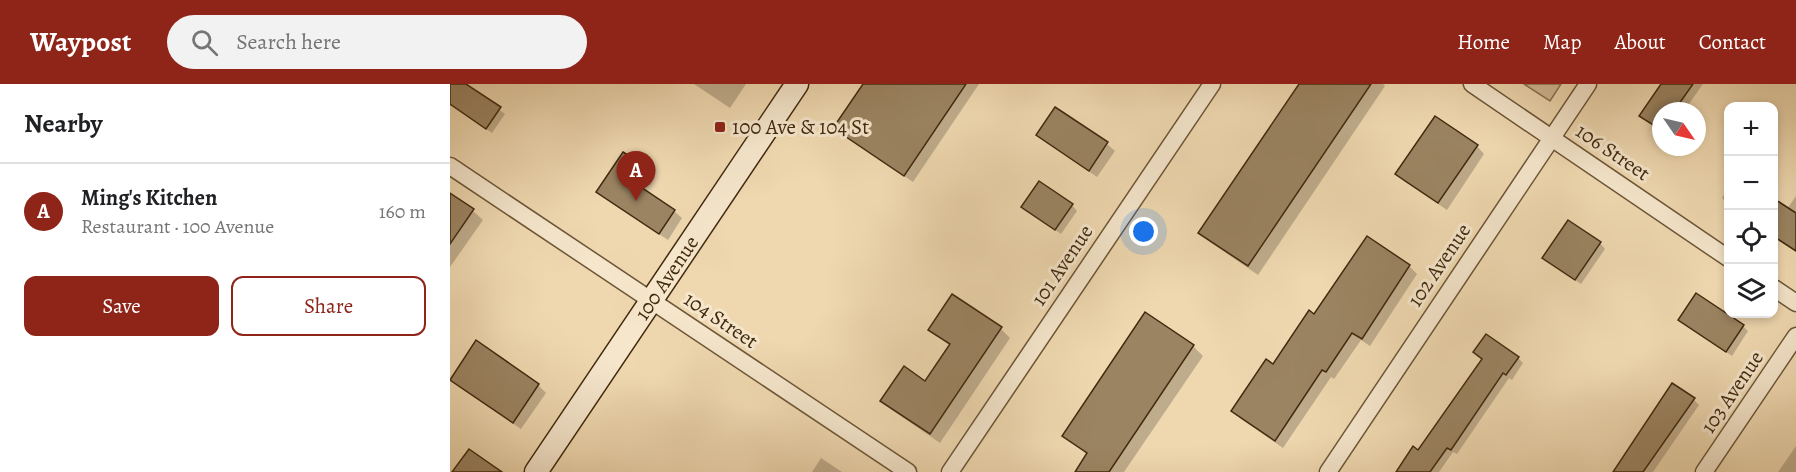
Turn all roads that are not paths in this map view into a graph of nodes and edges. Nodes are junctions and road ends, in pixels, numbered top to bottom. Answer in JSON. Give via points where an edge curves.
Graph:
{"nodes":[{"id":1,"x":797,"y":84,"type":"edge"},
{"id":2,"x":1212,"y":84,"type":"edge"},
{"id":3,"x":1472,"y":84,"type":"edge"},
{"id":4,"x":1588,"y":84,"type":"edge"},
{"id":5,"x":1552,"y":138,"type":"junction"},
{"id":6,"x":450,"y":166,"type":"edge"},
{"id":7,"x":1724,"y":255,"type":"edge"},
{"id":8,"x":1778,"y":291,"type":"edge"},
{"id":9,"x":651,"y":301,"type":"junction"},
{"id":10,"x":1796,"y":303,"type":"edge"},
{"id":11,"x":1796,"y":336,"type":"edge"},
{"id":12,"x":536,"y":472,"type":"edge"},
{"id":13,"x":908,"y":472,"type":"edge"},
{"id":14,"x":950,"y":472,"type":"edge"},
{"id":15,"x":1328,"y":472,"type":"edge"},
{"id":16,"x":1704,"y":472,"type":"edge"}],
"edges":[{"from":1,"to":9,"type":"main road","name":"100 Avenue"},
{"from":2,"to":14,"type":"street","name":"101 Avenue"},
{"from":3,"to":5,"type":"street","name":"106 Street"},
{"from":4,"to":5,"type":"street","name":"102 Avenue"},
{"from":5,"to":7,"type":"street","name":"106 Street"},
{"from":5,"to":15,"type":"street","name":"102 Avenue"},
{"from":6,"to":9,"type":"street","name":"104 Street"},
{"from":8,"to":10,"type":"street"},
{"from":9,"to":12,"type":"main road","name":"100 Avenue"},
{"from":9,"to":13,"type":"street","name":"104 Street"},
{"from":11,"to":16,"type":"street","name":"103 Avenue"}]}
